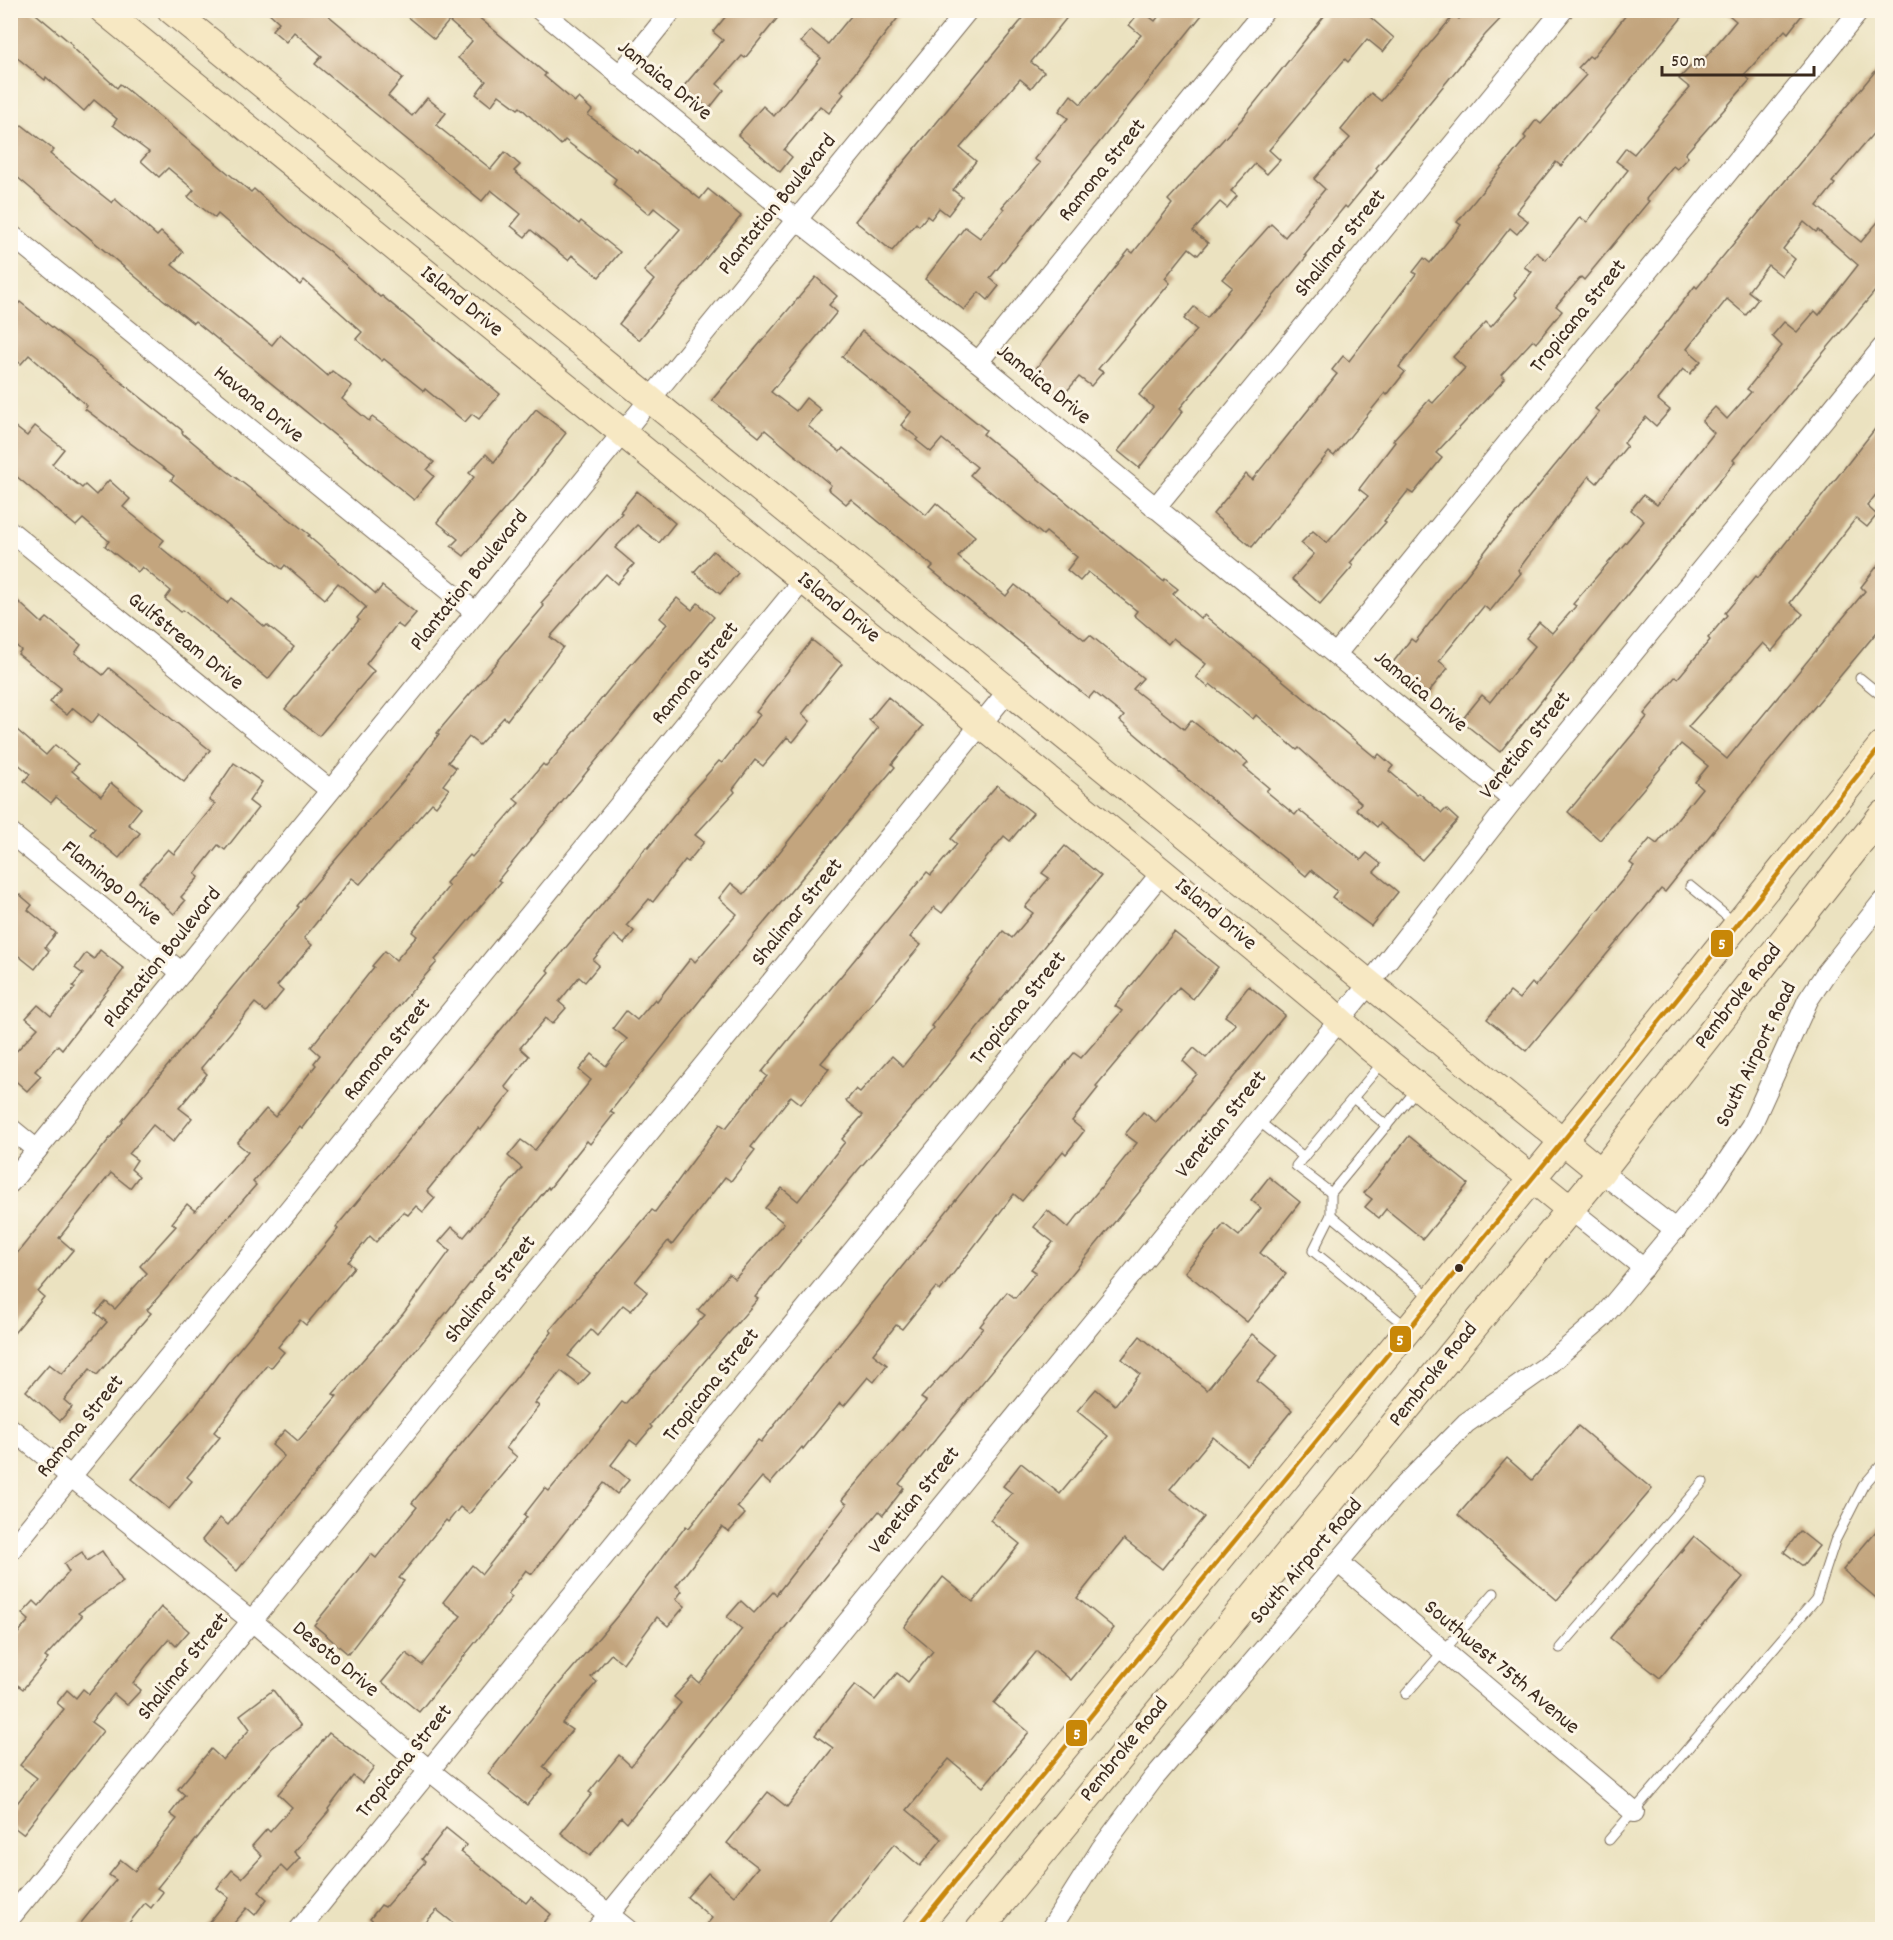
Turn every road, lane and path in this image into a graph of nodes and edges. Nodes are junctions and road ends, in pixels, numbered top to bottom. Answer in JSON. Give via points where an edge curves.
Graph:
{"nodes":[{"id":1,"x":103,"y":10,"type":"edge"},
{"id":2,"x":171,"y":10,"type":"edge"},
{"id":3,"x":540,"y":10,"type":"edge"},
{"id":4,"x":672,"y":10,"type":"edge"},
{"id":5,"x":968,"y":10,"type":"edge"},
{"id":6,"x":1265,"y":10,"type":"edge"},
{"id":7,"x":1563,"y":10,"type":"edge"},
{"id":8,"x":1860,"y":10,"type":"edge"},
{"id":9,"x":619,"y":76,"type":"junction"},
{"id":10,"x":797,"y":220,"type":"junction"},
{"id":11,"x":10,"y":234,"type":"edge"},
{"id":12,"x":1882,"y":348,"type":"edge"},
{"id":13,"x":978,"y":362,"type":"junction"},
{"id":14,"x":649,"y":400,"type":"junction"},
{"id":15,"x":622,"y":433,"type":"junction"},
{"id":16,"x":1155,"y":508,"type":"junction"},
{"id":17,"x":10,"y":531,"type":"edge"},
{"id":18,"x":803,"y":580,"type":"junction"},
{"id":19,"x":475,"y":612,"type":"junction"},
{"id":20,"x":1336,"y":654,"type":"junction"},
{"id":21,"x":1860,"y":678,"type":"dead end"},
{"id":22,"x":1008,"y":692,"type":"junction"},
{"id":23,"x":1882,"y":696,"type":"edge"},
{"id":24,"x":981,"y":725,"type":"junction"},
{"id":25,"x":1882,"y":745,"type":"edge"},
{"id":26,"x":330,"y":790,"type":"junction"},
{"id":27,"x":1513,"y":800,"type":"junction"},
{"id":28,"x":1882,"y":814,"type":"edge"},
{"id":29,"x":10,"y":833,"type":"edge"},
{"id":30,"x":1162,"y":872,"type":"junction"},
{"id":31,"x":1690,"y":886,"type":"dead end"},
{"id":32,"x":1882,"y":902,"type":"edge"},
{"id":33,"x":1737,"y":925,"type":"junction"},
{"id":34,"x":182,"y":973,"type":"junction"},
{"id":35,"x":1369,"y":984,"type":"junction"},
{"id":36,"x":1339,"y":1020,"type":"junction"},
{"id":37,"x":1384,"y":1060,"type":"junction"},
{"id":38,"x":1418,"y":1087,"type":"junction"},
{"id":39,"x":1353,"y":1098,"type":"junction"},
{"id":40,"x":1257,"y":1120,"type":"junction"},
{"id":41,"x":1387,"y":1126,"type":"junction"},
{"id":42,"x":10,"y":1128,"type":"edge"},
{"id":43,"x":1563,"y":1141,"type":"junction"},
{"id":44,"x":37,"y":1150,"type":"junction"},
{"id":45,"x":1304,"y":1157,"type":"junction"},
{"id":46,"x":1601,"y":1172,"type":"junction"},
{"id":47,"x":1532,"y":1179,"type":"junction"},
{"id":48,"x":10,"y":1183,"type":"edge"},
{"id":49,"x":1331,"y":1193,"type":"junction"},
{"id":50,"x":1571,"y":1210,"type":"junction"},
{"id":51,"x":1331,"y":1215,"type":"junction"},
{"id":52,"x":1676,"y":1230,"type":"junction"},
{"id":53,"x":1644,"y":1268,"type":"junction"},
{"id":54,"x":1433,"y":1300,"type":"junction"},
{"id":55,"x":1409,"y":1329,"type":"junction"},
{"id":56,"x":10,"y":1428,"type":"edge"},
{"id":57,"x":1882,"y":1464,"type":"edge"},
{"id":58,"x":70,"y":1478,"type":"junction"},
{"id":59,"x":1703,"y":1482,"type":"dead end"},
{"id":60,"x":10,"y":1551,"type":"edge"},
{"id":61,"x":1338,"y":1562,"type":"junction"},
{"id":62,"x":1494,"y":1593,"type":"dead end"},
{"id":63,"x":252,"y":1622,"type":"junction"},
{"id":64,"x":1560,"y":1648,"type":"dead end"},
{"id":65,"x":1444,"y":1651,"type":"junction"},
{"id":66,"x":1406,"y":1694,"type":"dead end"},
{"id":67,"x":430,"y":1771,"type":"junction"},
{"id":68,"x":1634,"y":1812,"type":"junction"},
{"id":69,"x":1609,"y":1840,"type":"dead end"},
{"id":70,"x":609,"y":1913,"type":"junction"},
{"id":71,"x":10,"y":1918,"type":"edge"},
{"id":72,"x":299,"y":1929,"type":"edge"},
{"id":73,"x":596,"y":1929,"type":"edge"},
{"id":74,"x":628,"y":1929,"type":"edge"},
{"id":75,"x":915,"y":1929,"type":"edge"},
{"id":76,"x":979,"y":1929,"type":"edge"},
{"id":77,"x":1050,"y":1929,"type":"edge"}],
"edges":[{"from":1,"to":15,"type":"street","name":"Island Drive"},
{"from":2,"to":14,"type":"street","name":"Island Drive"},
{"from":3,"to":9,"type":"street","name":"Jamaica Drive"},
{"from":4,"to":9,"type":"street"},
{"from":5,"to":10,"type":"street","name":"Plantation Boulevard"},
{"from":6,"to":13,"type":"street","name":"Ramona Street"},
{"from":7,"to":16,"type":"street","name":"Shalimar Street"},
{"from":8,"to":20,"type":"street","name":"Tropicana Street"},
{"from":9,"to":10,"type":"street","name":"Jamaica Drive"},
{"from":10,"to":13,"type":"street","name":"Jamaica Drive"},
{"from":10,"to":14,"type":"street","name":"Plantation Boulevard"},
{"from":11,"to":19,"type":"street","name":"Havana Drive"},
{"from":12,"to":27,"type":"street","name":"Venetian Street"},
{"from":13,"to":16,"type":"street","name":"Jamaica Drive"},
{"from":14,"to":15,"type":"street","name":"Plantation Boulevard"},
{"from":14,"to":22,"type":"street","name":"Island Drive"},
{"from":15,"to":18,"type":"street","name":"Island Drive"},
{"from":15,"to":19,"type":"street","name":"Plantation Boulevard"},
{"from":16,"to":20,"type":"street","name":"Jamaica Drive"},
{"from":17,"to":26,"type":"street","name":"Gulfstream Drive"},
{"from":18,"to":24,"type":"street","name":"Island Drive"},
{"from":18,"to":58,"type":"street","name":"Ramona Street"},
{"from":19,"to":26,"type":"street","name":"Plantation Boulevard"},
{"from":20,"to":27,"type":"street","name":"Jamaica Drive"},
{"from":21,"to":23,"type":"lane"},
{"from":22,"to":24,"type":"street","name":"Shalimar Street"},
{"from":22,"to":35,"type":"street","name":"Island Drive"},
{"from":24,"to":30,"type":"street","name":"Island Drive"},
{"from":24,"to":63,"type":"street","name":"Shalimar Street"},
{"from":25,"to":33,"type":"street","name":"Pembroke Road"},
{"from":26,"to":34,"type":"street","name":"Plantation Boulevard"},
{"from":27,"to":35,"type":"street","name":"Venetian Street"},
{"from":28,"to":46,"type":"street","name":"Pembroke Road"},
{"from":29,"to":34,"type":"street","name":"Flamingo Drive"},
{"from":30,"to":36,"type":"street","name":"Island Drive"},
{"from":30,"to":67,"type":"street","name":"Tropicana Street"},
{"from":31,"to":33,"type":"lane"},
{"from":32,"to":52,"type":"street","name":"South Airport Road","via":[[1808,1000],[1740,1144]]},
{"from":33,"to":43,"type":"street","name":"Pembroke Road"},
{"from":34,"to":44,"type":"street","name":"Plantation Boulevard"},
{"from":35,"to":36,"type":"street","name":"Venetian Street"},
{"from":35,"to":43,"type":"street","name":"Island Drive"},
{"from":36,"to":37,"type":"street","name":"Island Drive"},
{"from":36,"to":40,"type":"street","name":"Venetian Street"},
{"from":37,"to":38,"type":"street","name":"Island Drive"},
{"from":37,"to":39,"type":"lane"},
{"from":38,"to":41,"type":"lane"},
{"from":38,"to":47,"type":"street","name":"Island Drive"},
{"from":39,"to":41,"type":"lane"},
{"from":39,"to":45,"type":"lane"},
{"from":40,"to":45,"type":"lane"},
{"from":40,"to":70,"type":"street","name":"Venetian Street"},
{"from":41,"to":49,"type":"lane"},
{"from":42,"to":44,"type":"street"},
{"from":43,"to":46,"type":"street","name":"Island Drive"},
{"from":43,"to":47,"type":"street","name":"Pembroke Road"},
{"from":44,"to":48,"type":"street","name":"Plantation Boulevard"},
{"from":45,"to":49,"type":"lane","via":[[1296,1166]]},
{"from":46,"to":50,"type":"street","name":"Pembroke Road"},
{"from":46,"to":52,"type":"street"},
{"from":47,"to":50,"type":"street","name":"Island Drive"},
{"from":47,"to":54,"type":"street","name":"Pembroke Road"},
{"from":49,"to":51,"type":"lane"},
{"from":50,"to":53,"type":"street"},
{"from":50,"to":76,"type":"street","name":"Pembroke Road"},
{"from":51,"to":54,"type":"lane"},
{"from":51,"to":55,"type":"lane","via":[[1313,1251]]},
{"from":52,"to":53,"type":"street","name":"South Airport Road"},
{"from":53,"to":61,"type":"street","name":"South Airport Road","via":[[1575,1344],[1466,1423],[1444,1444]]},
{"from":54,"to":55,"type":"street","name":"Pembroke Road"},
{"from":55,"to":75,"type":"street","name":"Pembroke Road"},
{"from":56,"to":58,"type":"street","name":"Desoto Drive"},
{"from":57,"to":68,"type":"lane","via":[[1863,1486],[1835,1541],[1816,1599]]},
{"from":58,"to":60,"type":"street","name":"Ramona Street"},
{"from":58,"to":63,"type":"street","name":"Desoto Drive"},
{"from":59,"to":64,"type":"lane"},
{"from":61,"to":65,"type":"street","name":"Southwest 75th Avenue"},
{"from":61,"to":77,"type":"street","name":"South Airport Road","via":[[1126,1812]]},
{"from":62,"to":65,"type":"lane"},
{"from":63,"to":67,"type":"street","name":"Desoto Drive"},
{"from":63,"to":71,"type":"street","name":"Shalimar Street"},
{"from":65,"to":66,"type":"lane"},
{"from":65,"to":68,"type":"street","name":"Southwest 75th Avenue"},
{"from":67,"to":70,"type":"street","name":"Desoto Drive"},
{"from":67,"to":72,"type":"street","name":"Tropicana Street"},
{"from":68,"to":69,"type":"lane"},
{"from":70,"to":73,"type":"street","name":"Venetian Street"},
{"from":70,"to":74,"type":"street","name":"Desoto Drive"}]}
